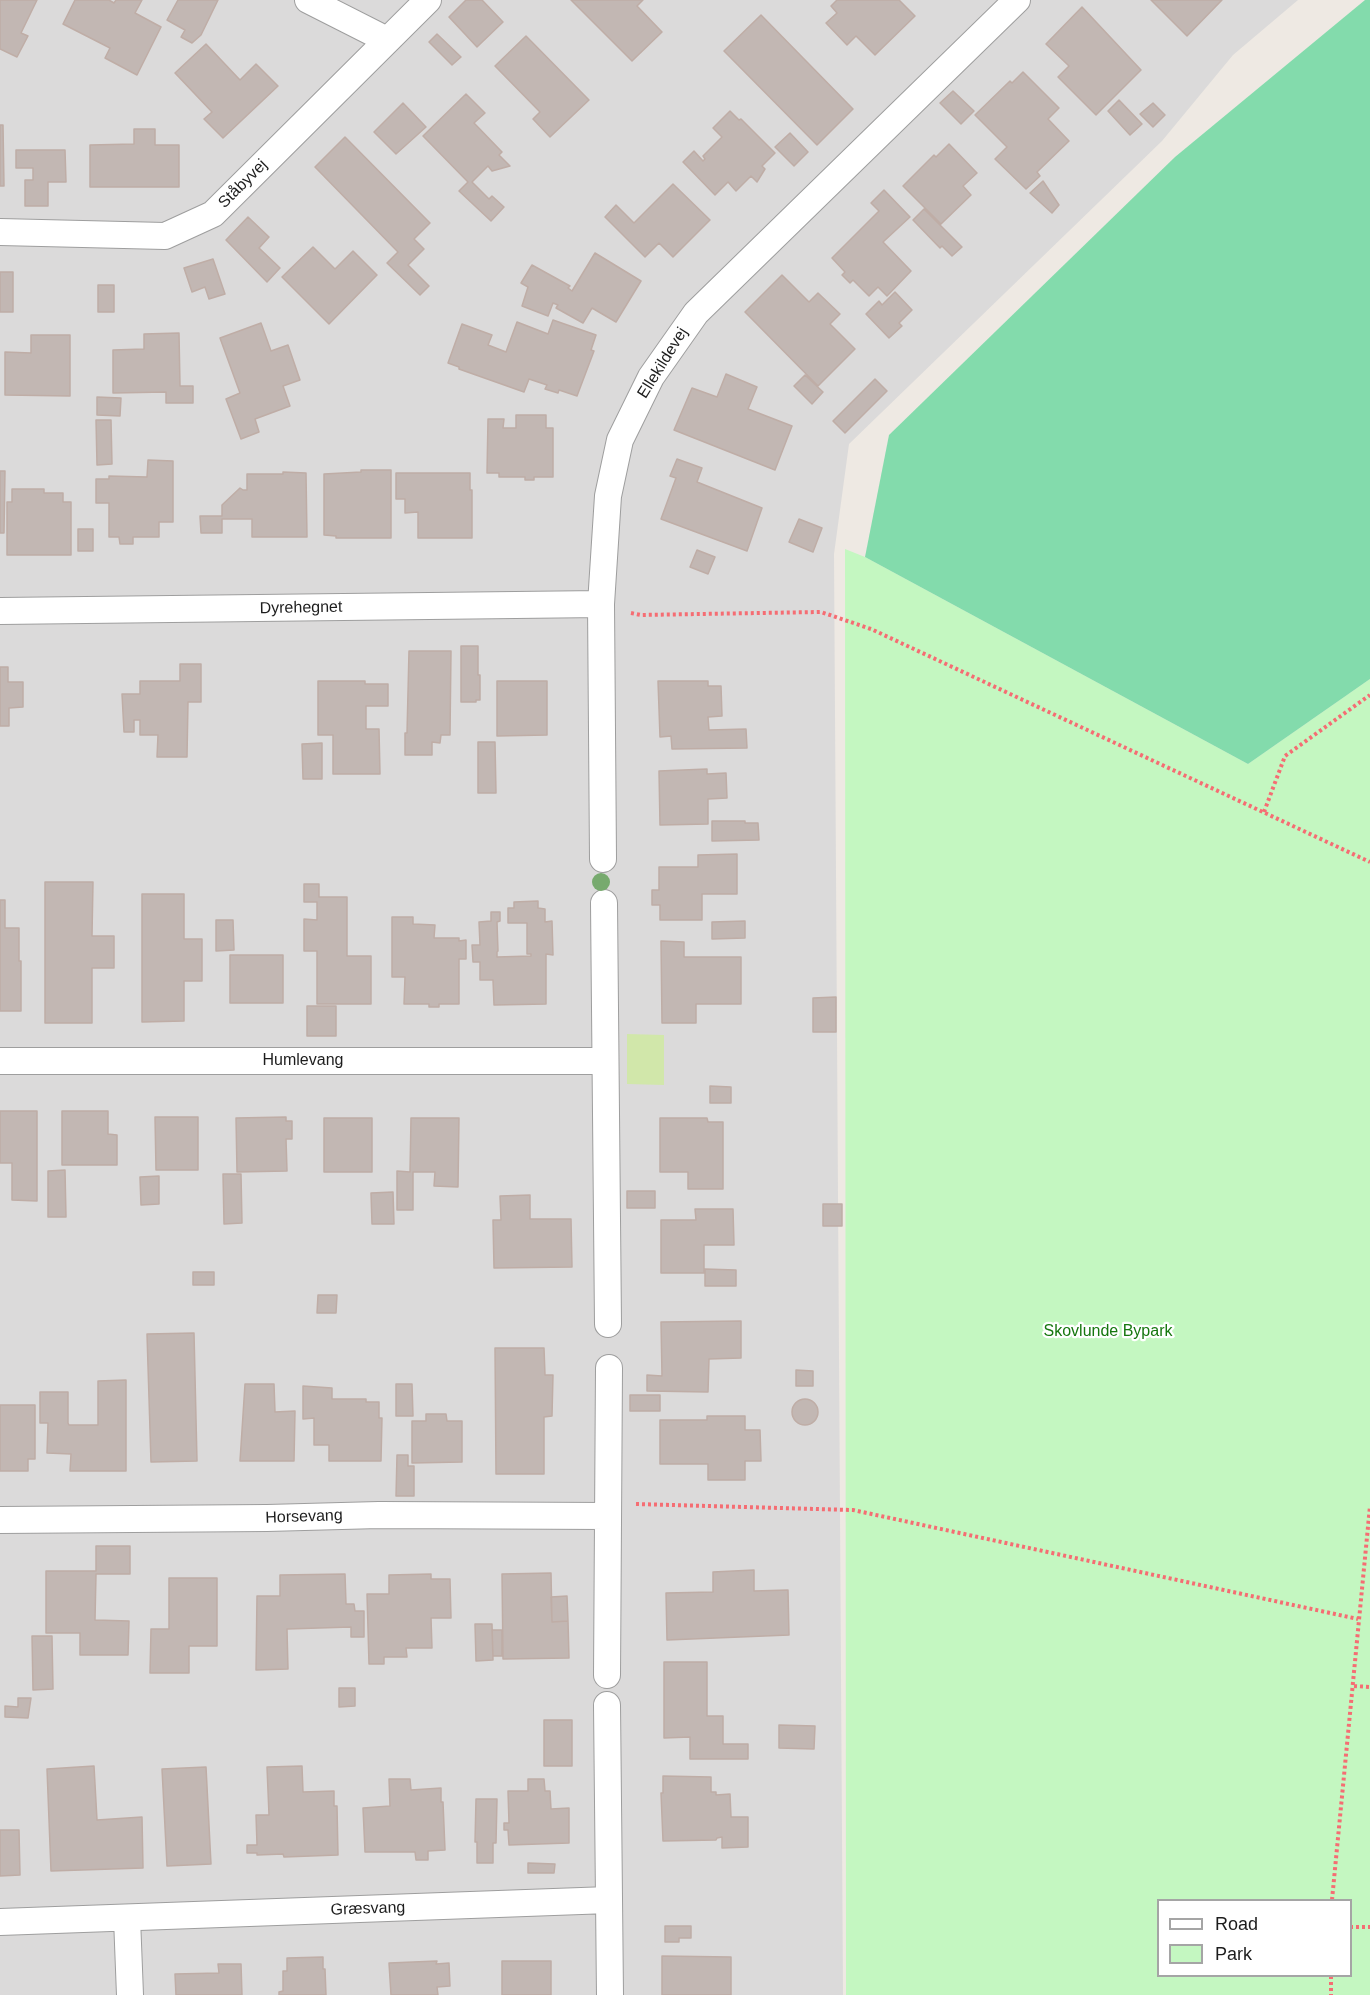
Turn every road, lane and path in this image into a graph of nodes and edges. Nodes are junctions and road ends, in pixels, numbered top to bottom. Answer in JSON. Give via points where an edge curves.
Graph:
{"nodes":[{"id":1,"x":308,"y":0,"type":"edge"},
{"id":2,"x":428,"y":0,"type":"edge"},
{"id":3,"x":1017,"y":0,"type":"edge"},
{"id":4,"x":387,"y":40,"type":"junction"},
{"id":5,"x":0,"y":232,"type":"edge"},
{"id":6,"x":601,"y":604,"type":"junction"},
{"id":7,"x":0,"y":610,"type":"edge"},
{"id":8,"x":1370,"y":695,"type":"edge"},
{"id":9,"x":1264,"y":812,"type":"junction"},
{"id":10,"x":603,"y":859,"type":"dead end"},
{"id":11,"x":1370,"y":862,"type":"edge"},
{"id":12,"x":604,"y":903,"type":"dead end"},
{"id":13,"x":0,"y":1061,"type":"edge"},
{"id":14,"x":605,"y":1061,"type":"junction"},
{"id":15,"x":608,"y":1324,"type":"dead end"},
{"id":16,"x":609,"y":1368,"type":"dead end"},
{"id":17,"x":1370,"y":1506,"type":"edge"},
{"id":18,"x":608,"y":1510,"type":"junction"},
{"id":19,"x":0,"y":1520,"type":"edge"},
{"id":20,"x":1358,"y":1619,"type":"junction"},
{"id":21,"x":607,"y":1675,"type":"dead end"},
{"id":22,"x":1354,"y":1686,"type":"junction"},
{"id":23,"x":1370,"y":1687,"type":"edge"},
{"id":24,"x":607,"y":1704,"type":"dead end"},
{"id":25,"x":1332,"y":1899,"type":"edge"},
{"id":26,"x":609,"y":1900,"type":"junction"},
{"id":27,"x":127,"y":1918,"type":"junction"},
{"id":28,"x":0,"y":1922,"type":"edge"},
{"id":29,"x":1352,"y":1927,"type":"edge"},
{"id":30,"x":1370,"y":1927,"type":"edge"},
{"id":31,"x":1331,"y":1977,"type":"edge"},
{"id":32,"x":130,"y":1995,"type":"edge"},
{"id":33,"x":610,"y":1995,"type":"edge"},
{"id":34,"x":1331,"y":1995,"type":"edge"}],
"edges":[{"from":1,"to":4,"type":"street"},
{"from":2,"to":4,"type":"street","name":"Ståbyvej"},
{"from":3,"to":6,"type":"street","name":"Ellekildevej","via":[[696,313],[651,377],[620,440],[615,462],[608,496]]},
{"from":4,"to":5,"type":"street","name":"Ståbyvej","via":[[213,214],[165,236]]},
{"from":6,"to":7,"type":"street","name":"Dyrehegnet"},
{"from":6,"to":9,"type":"path","via":[[641,615],[821,612],[872,628]]},
{"from":6,"to":10,"type":"street","name":"Ellekildevej"},
{"from":8,"to":9,"type":"path","via":[[1285,756]]},
{"from":9,"to":11,"type":"path"},
{"from":12,"to":14,"type":"street"},
{"from":13,"to":14,"type":"street","name":"Humlevang"},
{"from":14,"to":15,"type":"street"},
{"from":16,"to":18,"type":"street"},
{"from":17,"to":20,"type":"path"},
{"from":18,"to":19,"type":"street","name":"Horsevang"},
{"from":18,"to":20,"type":"path","via":[[853,1510]]},
{"from":18,"to":21,"type":"street"},
{"from":20,"to":22,"type":"path"},
{"from":22,"to":23,"type":"path"},
{"from":22,"to":25,"type":"path"},
{"from":24,"to":26,"type":"street"},
{"from":26,"to":27,"type":"street","name":"Græsvang"},
{"from":26,"to":33,"type":"street"},
{"from":27,"to":28,"type":"street","name":"Græsvang"},
{"from":27,"to":32,"type":"street"},
{"from":29,"to":30,"type":"path"},
{"from":31,"to":34,"type":"path"}]}
